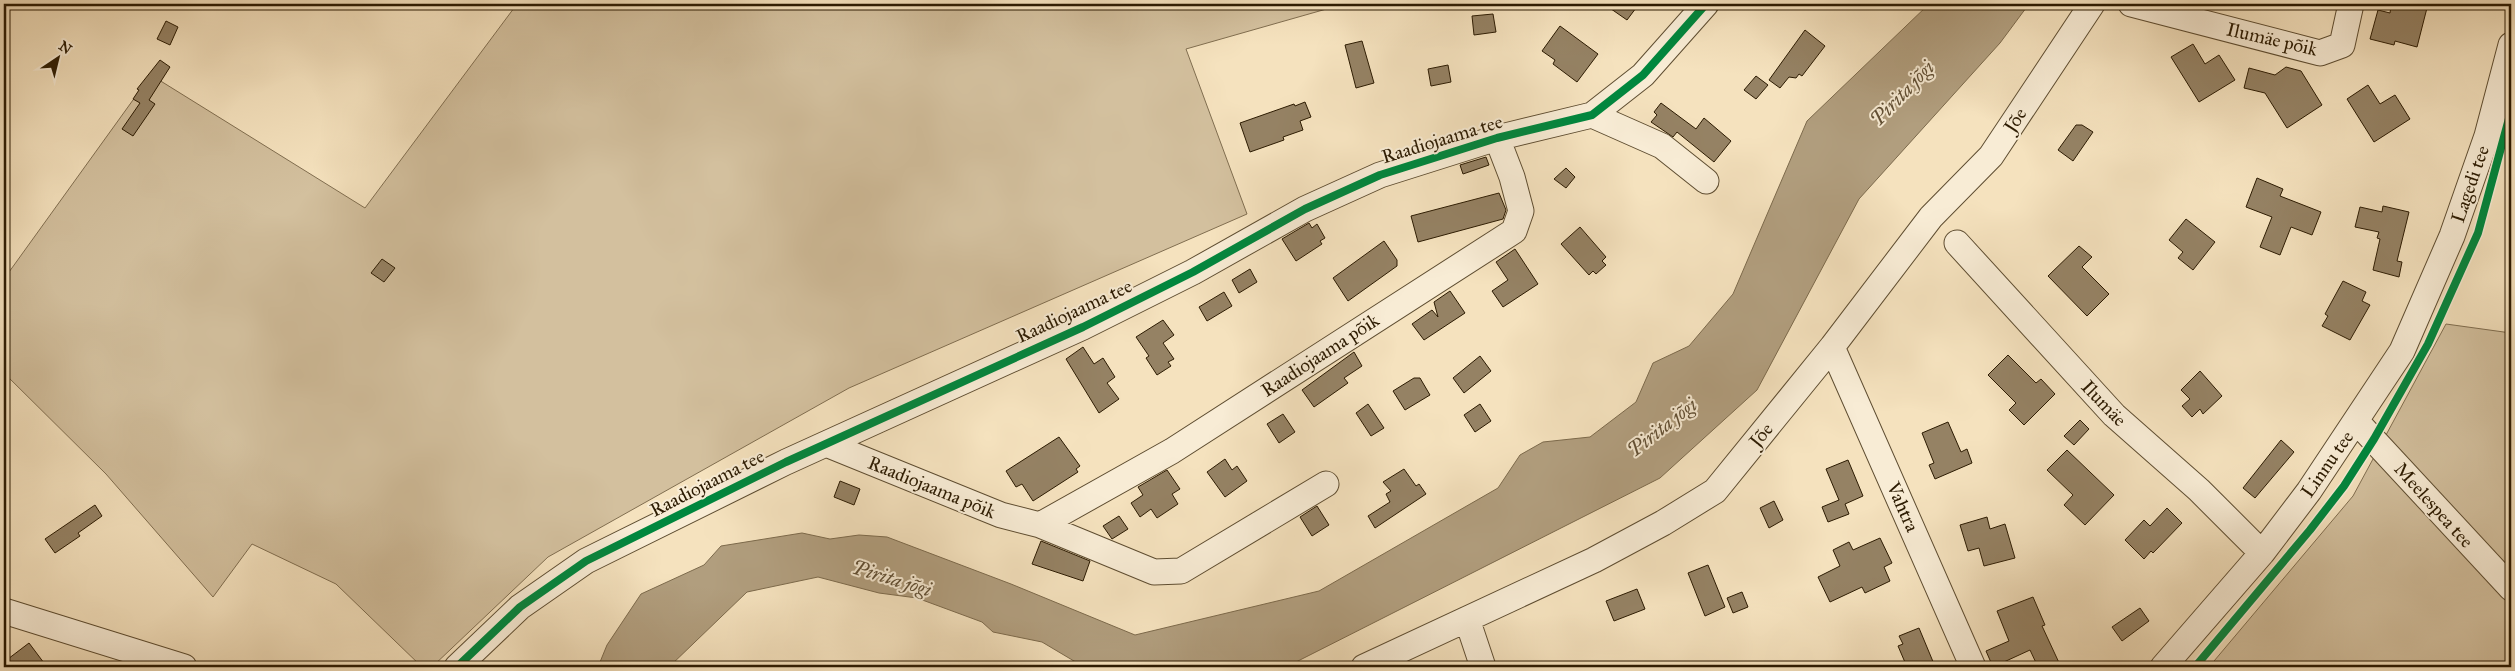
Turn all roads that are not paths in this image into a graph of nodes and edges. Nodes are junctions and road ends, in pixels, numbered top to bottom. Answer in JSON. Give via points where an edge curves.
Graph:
{"nodes":[{"id":1,"x":1706,"y":4,"type":"edge"},
{"id":2,"x":2092,"y":4,"type":"edge"},
{"id":3,"x":2131,"y":4,"type":"edge"},
{"id":4,"x":2351,"y":4,"type":"edge"},
{"id":5,"x":2511,"y":45,"type":"edge"},
{"id":6,"x":1592,"y":116,"type":"junction"},
{"id":7,"x":1497,"y":138,"type":"junction"},
{"id":8,"x":1706,"y":181,"type":"dead end"},
{"id":9,"x":2452,"y":236,"type":"joint"},
{"id":10,"x":1956,"y":242,"type":"dead end"},
{"id":11,"x":1832,"y":347,"type":"junction"},
{"id":12,"x":2357,"y":422,"type":"junction"},
{"id":13,"x":826,"y":444,"type":"junction"},
{"id":14,"x":1326,"y":484,"type":"dead end"},
{"id":15,"x":1040,"y":525,"type":"junction"},
{"id":16,"x":2262,"y":553,"type":"junction"},
{"id":17,"x":2511,"y":588,"type":"edge"},
{"id":18,"x":4,"y":612,"type":"edge"},
{"id":19,"x":1468,"y":619,"type":"junction"},
{"id":20,"x":125,"y":658,"type":"edge"},
{"id":21,"x":184,"y":667,"type":"edge"},
{"id":22,"x":457,"y":667,"type":"edge"},
{"id":23,"x":1364,"y":667,"type":"edge"},
{"id":24,"x":1483,"y":667,"type":"edge"},
{"id":25,"x":1973,"y":667,"type":"edge"},
{"id":26,"x":2163,"y":667,"type":"edge"}],
"edges":[{"from":1,"to":6,"type":"street","name":"Raadiojaama tee","via":[[1643,75]]},
{"from":2,"to":11,"type":"street","name":"Jõe","via":[[1991,156],[1931,217]]},
{"from":3,"to":4,"type":"street","name":"Ilumäe põik","via":[[2320,53],[2342,45]]},
{"from":5,"to":9,"type":"street","name":"Lagedi tee","via":[[2487,136]]},
{"from":6,"to":7,"type":"street","name":"Raadiojaama tee"},
{"from":6,"to":8,"type":"street","via":[[1662,146]]},
{"from":7,"to":13,"type":"street","name":"Raadiojaama tee","via":[[1380,175],[1305,209],[1192,272],[1083,327]]},
{"from":7,"to":15,"type":"street","name":"Raadiojaama põik","via":[[1521,211],[1514,231],[1172,451]]},
{"from":9,"to":12,"type":"street","name":"Linnu tee","via":[[2402,351]]},
{"from":10,"to":16,"type":"street","name":"Ilumäe","via":[[2114,415],[2199,490]]},
{"from":11,"to":19,"type":"street","name":"Jõe","via":[[1715,491],[1594,560]]},
{"from":11,"to":25,"type":"street","name":"Vahtra"},
{"from":12,"to":16,"type":"street","name":"Linnu tee"},
{"from":12,"to":17,"type":"street","name":"Meelespea tee"},
{"from":13,"to":15,"type":"street","name":"Raadiojaama põik","via":[[1001,515]]},
{"from":13,"to":22,"type":"street","name":"Raadiojaama tee","via":[[586,560],[520,607]]},
{"from":14,"to":15,"type":"street","name":"Raadiojaama põik","via":[[1181,571],[1154,572]]},
{"from":16,"to":26,"type":"street","name":"Linnu tee"},
{"from":18,"to":20,"type":"street"},
{"from":19,"to":23,"type":"street","name":"Jõe"},
{"from":19,"to":24,"type":"street"},
{"from":20,"to":21,"type":"street"}]}
